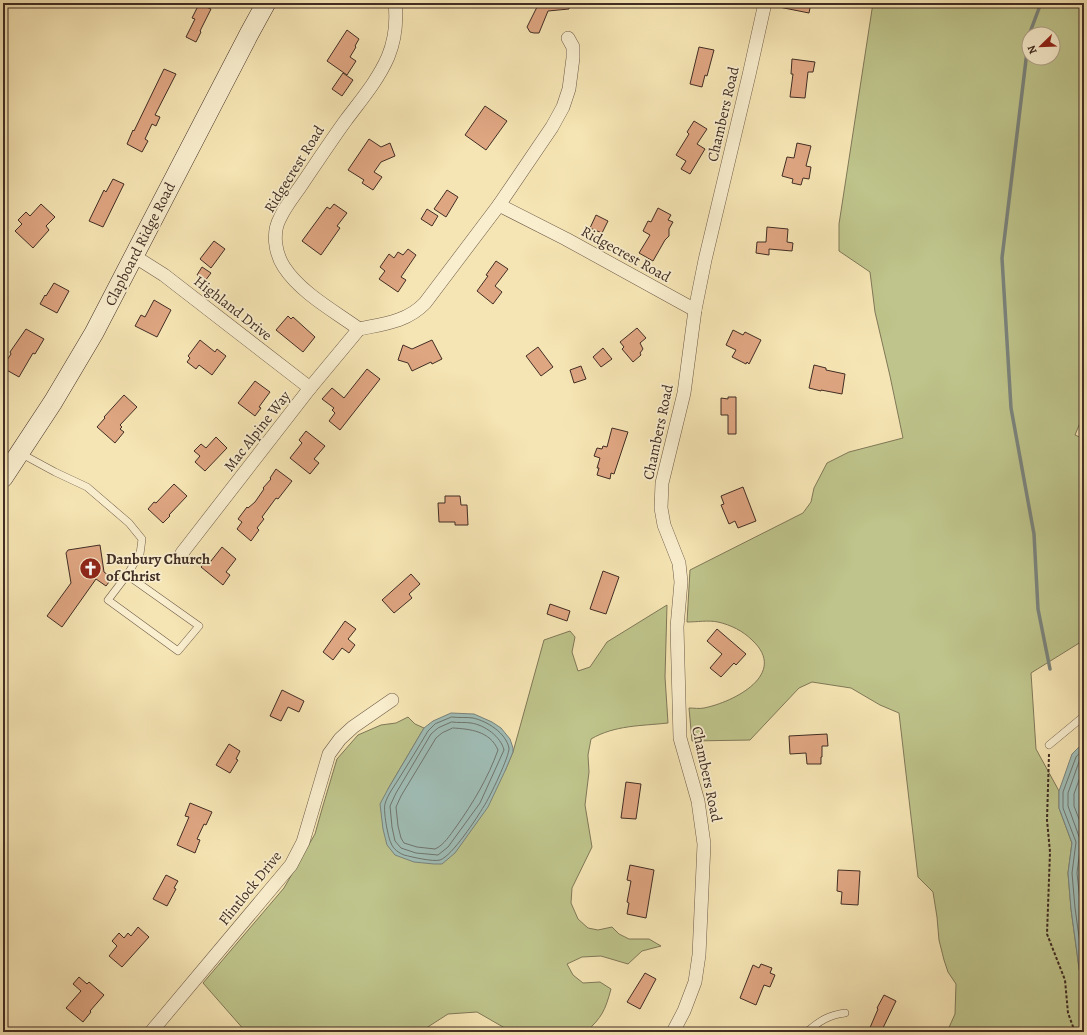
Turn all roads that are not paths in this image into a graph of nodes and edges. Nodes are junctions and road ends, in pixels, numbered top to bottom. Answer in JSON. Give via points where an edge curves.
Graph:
{"nodes":[{"id":1,"x":266,"y":3,"type":"edge"},
{"id":2,"x":395,"y":3,"type":"edge"},
{"id":3,"x":765,"y":3,"type":"edge"},
{"id":4,"x":568,"y":38,"type":"dead end"},
{"id":5,"x":499,"y":205,"type":"junction"},
{"id":6,"x":134,"y":256,"type":"junction"},
{"id":7,"x":695,"y":310,"type":"junction"},
{"id":8,"x":359,"y":329,"type":"junction"},
{"id":9,"x":310,"y":388,"type":"junction"},
{"id":10,"x":20,"y":452,"type":"junction"},
{"id":11,"x":3,"y":478,"type":"edge"},
{"id":12,"x":182,"y":553,"type":"dead end"},
{"id":13,"x":127,"y":574,"type":"junction"},
{"id":14,"x":392,"y":700,"type":"dead end"},
{"id":15,"x":1084,"y":716,"type":"edge"},
{"id":16,"x":1049,"y":745,"type":"road end"},
{"id":17,"x":845,"y":1013,"type":"dead end"},
{"id":18,"x":151,"y":1032,"type":"edge"},
{"id":19,"x":673,"y":1032,"type":"edge"},
{"id":20,"x":807,"y":1032,"type":"edge"}],
"edges":[{"from":1,"to":6,"type":"main road","name":"Clapboard Ridge Road"},
{"from":2,"to":8,"type":"street","name":"Ridgecrest Road","via":[[395,31],[388,57],[376,79],[279,218],[275,237],[280,258],[292,277],[308,292]]},
{"from":3,"to":7,"type":"street","name":"Chambers Road"},
{"from":4,"to":5,"type":"street","via":[[573,47],[573,58],[564,107]]},
{"from":5,"to":7,"type":"street","name":"Ridgecrest Road"},
{"from":5,"to":8,"type":"street","via":[[418,310],[402,319]]},
{"from":6,"to":9,"type":"street","name":"Highland Drive","via":[[164,275]]},
{"from":6,"to":10,"type":"main road","name":"Clapboard Ridge Road","via":[[72,371]]},
{"from":7,"to":19,"type":"street","name":"Chambers Road","via":[[684,393],[663,476],[661,508],[664,525],[679,563],[681,582],[677,627],[680,738],[698,801],[704,844],[699,955],[695,982]]},
{"from":8,"to":9,"type":"street","name":"Mac Alpine Way"},
{"from":9,"to":12,"type":"street","name":"Mac Alpine Way"},
{"from":10,"to":11,"type":"main road","name":"Clapboard Ridge Road"},
{"from":10,"to":13,"type":"lane","via":[[87,487],[129,523],[142,539],[140,554]]},
{"from":13,"to":13,"type":"lane","via":[[108,600],[178,651],[199,626]]},
{"from":14,"to":18,"type":"street","name":"Flintlock Drive","via":[[353,727],[329,754],[303,842],[291,865]]},
{"from":15,"to":16,"type":"lane"},
{"from":17,"to":20,"type":"lane","via":[[832,1015]]}]}
